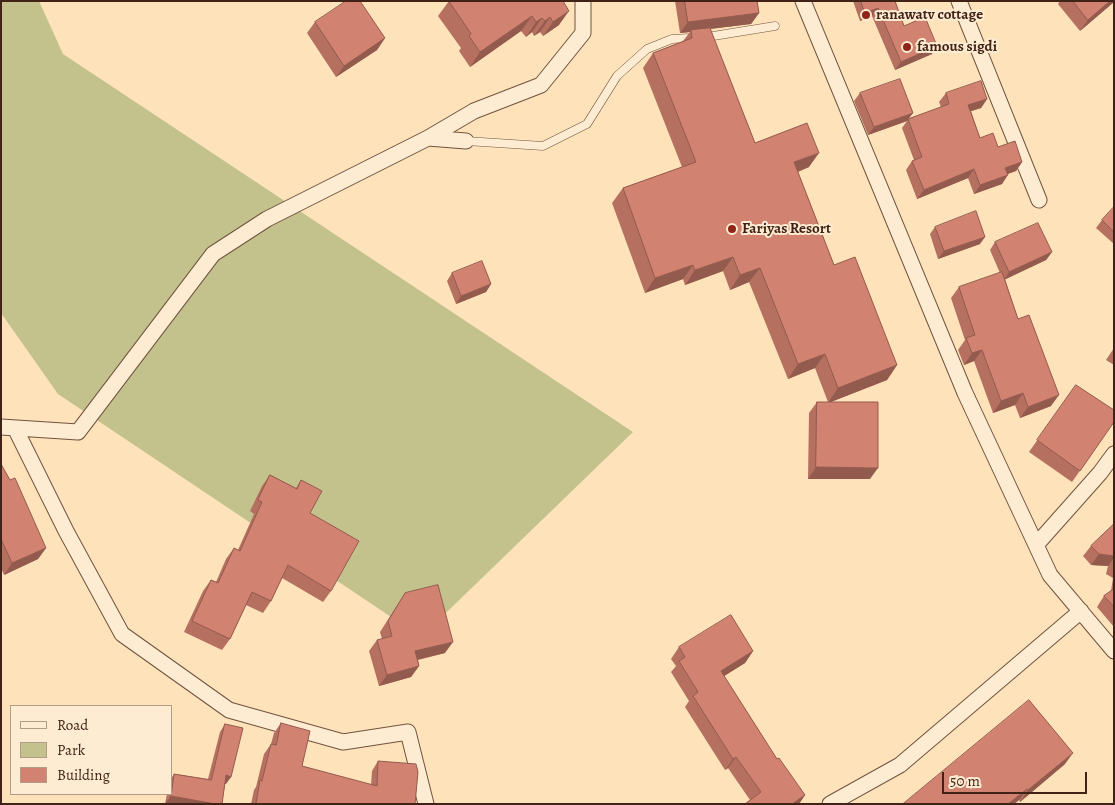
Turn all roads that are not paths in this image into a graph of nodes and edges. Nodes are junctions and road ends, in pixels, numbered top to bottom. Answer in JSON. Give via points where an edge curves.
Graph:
{"nodes":[{"id":1,"x":583,"y":1,"type":"edge"},
{"id":2,"x":803,"y":1,"type":"edge"},
{"id":3,"x":959,"y":1,"type":"edge"},
{"id":4,"x":775,"y":26,"type":"dead end"},
{"id":5,"x":428,"y":138,"type":"junction"},
{"id":6,"x":466,"y":141,"type":"joint"},
{"id":7,"x":1039,"y":200,"type":"dead end"},
{"id":8,"x":8,"y":427,"type":"edge"},
{"id":9,"x":1114,"y":454,"type":"edge"},
{"id":10,"x":1036,"y":545,"type":"junction"},
{"id":11,"x":1081,"y":610,"type":"junction"},
{"id":12,"x":1114,"y":651,"type":"edge"},
{"id":13,"x":426,"y":804,"type":"edge"},
{"id":14,"x":830,"y":804,"type":"edge"}],
"edges":[{"from":1,"to":5,"type":"street","via":[[583,33],[541,85],[474,111]]},
{"from":2,"to":10,"type":"street","via":[[965,393]]},
{"from":3,"to":7,"type":"street"},
{"from":4,"to":6,"type":"lane","via":[[707,38],[672,39],[647,49],[617,76],[587,124],[543,146]]},
{"from":5,"to":6,"type":"street"},
{"from":5,"to":8,"type":"street","via":[[267,218],[213,254],[78,432]]},
{"from":8,"to":13,"type":"street","via":[[122,634],[229,710],[343,742],[408,732]]},
{"from":9,"to":10,"type":"street"},
{"from":10,"to":11,"type":"street","via":[[1050,575]]},
{"from":11,"to":12,"type":"street"},
{"from":11,"to":14,"type":"street","via":[[900,765]]}]}
